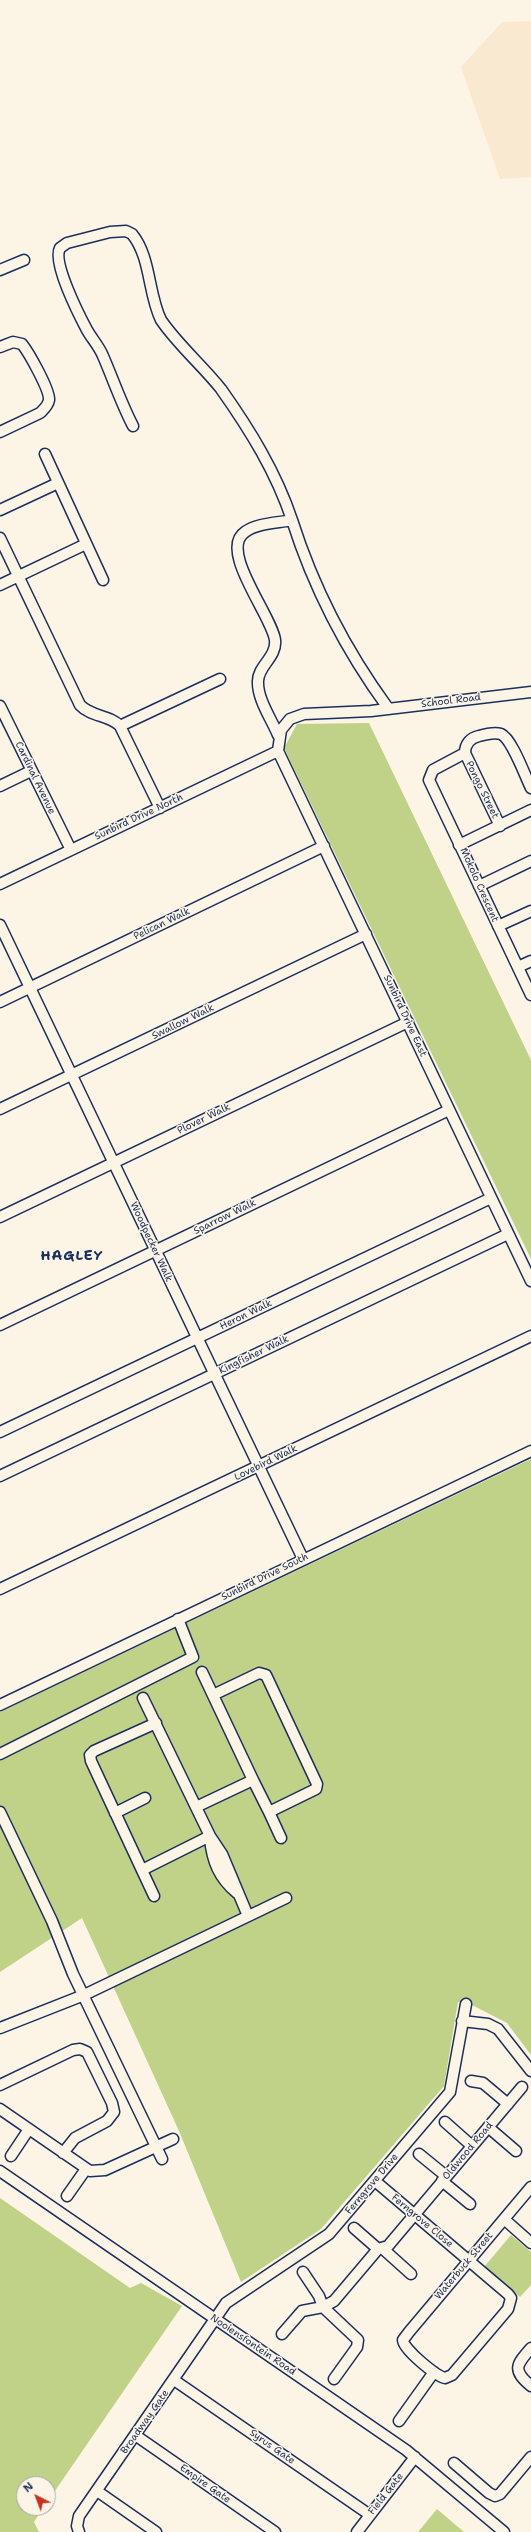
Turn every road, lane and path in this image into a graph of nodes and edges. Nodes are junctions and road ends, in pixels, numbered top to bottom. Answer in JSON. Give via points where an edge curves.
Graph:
{"nodes":[{"id":1,"x":24,"y":260,"type":"dead end"},
{"id":2,"x":1,"y":265,"type":"edge"},
{"id":3,"x":0,"y":348,"type":"edge"},
{"id":4,"x":133,"y":426,"type":"dead end"},
{"id":5,"x":0,"y":432,"type":"edge"},
{"id":6,"x":45,"y":454,"type":"dead end"},
{"id":7,"x":58,"y":483,"type":"junction"},
{"id":8,"x":0,"y":510,"type":"edge"},
{"id":9,"x":292,"y":520,"type":"junction"},
{"id":10,"x":0,"y":538,"type":"edge"},
{"id":11,"x":86,"y":544,"type":"junction"},
{"id":12,"x":18,"y":576,"type":"junction"},
{"id":13,"x":103,"y":580,"type":"dead end"},
{"id":14,"x":0,"y":585,"type":"edge"},
{"id":15,"x":220,"y":678,"type":"dead end"},
{"id":16,"x":531,"y":692,"type":"edge"},
{"id":17,"x":0,"y":706,"type":"edge"},
{"id":18,"x":388,"y":708,"type":"junction"},
{"id":19,"x":120,"y":726,"type":"junction"},
{"id":20,"x":278,"y":735,"type":"junction"},
{"id":21,"x":278,"y":751,"type":"junction"},
{"id":22,"x":465,"y":754,"type":"junction"},
{"id":23,"x":31,"y":771,"type":"junction"},
{"id":24,"x":0,"y":786,"type":"edge"},
{"id":25,"x":531,"y":788,"type":"edge"},
{"id":26,"x":160,"y":808,"type":"junction"},
{"id":27,"x":531,"y":810,"type":"edge"},
{"id":28,"x":500,"y":826,"type":"junction"},
{"id":29,"x":459,"y":845,"type":"junction"},
{"id":30,"x":324,"y":846,"type":"junction"},
{"id":31,"x":71,"y":850,"type":"junction"},
{"id":32,"x":531,"y":861,"type":"edge"},
{"id":33,"x":0,"y":884,"type":"edge"},
{"id":34,"x":479,"y":886,"type":"junction"},
{"id":35,"x":531,"y":911,"type":"edge"},
{"id":36,"x":0,"y":925,"type":"edge"},
{"id":37,"x":498,"y":926,"type":"junction"},
{"id":38,"x":366,"y":934,"type":"junction"},
{"id":39,"x":531,"y":960,"type":"edge"},
{"id":40,"x":518,"y":967,"type":"junction"},
{"id":41,"x":30,"y":988,"type":"junction"},
{"id":42,"x":531,"y":995,"type":"edge"},
{"id":43,"x":0,"y":1002,"type":"edge"},
{"id":44,"x":408,"y":1022,"type":"junction"},
{"id":45,"x":71,"y":1075,"type":"junction"},
{"id":46,"x":0,"y":1109,"type":"edge"},
{"id":47,"x":449,"y":1110,"type":"junction"},
{"id":48,"x":113,"y":1162,"type":"junction"},
{"id":49,"x":491,"y":1198,"type":"junction"},
{"id":50,"x":0,"y":1216,"type":"edge"},
{"id":51,"x":508,"y":1234,"type":"junction"},
{"id":52,"x":155,"y":1251,"type":"junction"},
{"id":53,"x":531,"y":1281,"type":"edge"},
{"id":54,"x":0,"y":1325,"type":"edge"},
{"id":55,"x":531,"y":1336,"type":"edge"},
{"id":56,"x":197,"y":1338,"type":"junction"},
{"id":57,"x":214,"y":1374,"type":"junction"},
{"id":58,"x":0,"y":1432,"type":"edge"},
{"id":59,"x":531,"y":1451,"type":"edge"},
{"id":60,"x":259,"y":1467,"type":"junction"},
{"id":61,"x":0,"y":1476,"type":"edge"},
{"id":62,"x":303,"y":1560,"type":"junction"},
{"id":63,"x":0,"y":1589,"type":"edge"},
{"id":64,"x":178,"y":1619,"type":"junction"},
{"id":65,"x":202,"y":1672,"type":"dead end"},
{"id":66,"x":213,"y":1695,"type":"junction"},
{"id":67,"x":144,"y":1698,"type":"dead end"},
{"id":68,"x":0,"y":1705,"type":"edge"},
{"id":69,"x":156,"y":1723,"type":"junction"},
{"id":70,"x":0,"y":1754,"type":"edge"},
{"id":71,"x":253,"y":1780,"type":"junction"},
{"id":72,"x":145,"y":1798,"type":"dead end"},
{"id":73,"x":196,"y":1807,"type":"junction"},
{"id":74,"x":0,"y":1812,"type":"edge"},
{"id":75,"x":269,"y":1812,"type":"junction"},
{"id":76,"x":115,"y":1813,"type":"junction"},
{"id":77,"x":210,"y":1836,"type":"junction"},
{"id":78,"x":281,"y":1838,"type":"dead end"},
{"id":79,"x":142,"y":1870,"type":"junction"},
{"id":80,"x":154,"y":1896,"type":"dead end"},
{"id":81,"x":286,"y":1898,"type":"dead end"},
{"id":82,"x":248,"y":1916,"type":"junction"},
{"id":83,"x":84,"y":1995,"type":"junction"},
{"id":84,"x":466,"y":2004,"type":"dead end"},
{"id":85,"x":462,"y":2021,"type":"junction"},
{"id":86,"x":0,"y":2028,"type":"edge"},
{"id":87,"x":531,"y":2071,"type":"edge"},
{"id":88,"x":471,"y":2081,"type":"dead end"},
{"id":89,"x":0,"y":2085,"type":"edge"},
{"id":90,"x":522,"y":2087,"type":"dead end"},
{"id":91,"x":508,"y":2104,"type":"junction"},
{"id":92,"x":0,"y":2109,"type":"edge"},
{"id":93,"x":445,"y":2122,"type":"dead end"},
{"id":94,"x":488,"y":2127,"type":"junction"},
{"id":95,"x":29,"y":2129,"type":"junction"},
{"id":96,"x":173,"y":2138,"type":"dead end"},
{"id":97,"x":472,"y":2146,"type":"junction"},
{"id":98,"x":156,"y":2147,"type":"junction"},
{"id":99,"x":516,"y":2151,"type":"dead end"},
{"id":100,"x":63,"y":2153,"type":"junction"},
{"id":101,"x":419,"y":2154,"type":"dead end"},
{"id":102,"x":11,"y":2156,"type":"dead end"},
{"id":103,"x":162,"y":2159,"type":"dead end"},
{"id":104,"x":86,"y":2169,"type":"junction"},
{"id":105,"x":0,"y":2171,"type":"edge"},
{"id":106,"x":444,"y":2179,"type":"junction"},
{"id":107,"x":375,"y":2181,"type":"junction"},
{"id":108,"x":531,"y":2187,"type":"edge"},
{"id":109,"x":68,"y":2196,"type":"dead end"},
{"id":110,"x":470,"y":2204,"type":"dead end"},
{"id":111,"x":414,"y":2214,"type":"junction"},
{"id":112,"x":504,"y":2220,"type":"junction"},
{"id":113,"x":354,"y":2228,"type":"dead end"},
{"id":114,"x":531,"y":2242,"type":"edge"},
{"id":115,"x":380,"y":2249,"type":"junction"},
{"id":116,"x":469,"y":2260,"type":"junction"},
{"id":117,"x":303,"y":2272,"type":"dead end"},
{"id":118,"x":411,"y":2274,"type":"dead end"},
{"id":119,"x":323,"y":2308,"type":"junction"},
{"id":120,"x":215,"y":2318,"type":"junction"},
{"id":121,"x":282,"y":2334,"type":"dead end"},
{"id":122,"x":531,"y":2348,"type":"edge"},
{"id":123,"x":434,"y":2372,"type":"junction"},
{"id":124,"x":334,"y":2379,"type":"dead end"},
{"id":125,"x":174,"y":2380,"type":"junction"},
{"id":126,"x":531,"y":2386,"type":"edge"},
{"id":127,"x":399,"y":2421,"type":"dead end"},
{"id":128,"x":136,"y":2435,"type":"junction"},
{"id":129,"x":415,"y":2457,"type":"junction"},
{"id":130,"x":531,"y":2457,"type":"edge"},
{"id":131,"x":454,"y":2463,"type":"dead end"},
{"id":132,"x":97,"y":2491,"type":"junction"},
{"id":133,"x":370,"y":2515,"type":"junction"},
{"id":134,"x":78,"y":2529,"type":"edge"},
{"id":135,"x":503,"y":2531,"type":"edge"},
{"id":136,"x":156,"y":2532,"type":"edge"},
{"id":137,"x":275,"y":2532,"type":"edge"},
{"id":138,"x":356,"y":2532,"type":"edge"}],
"edges":[{"from":1,"to":2,"type":"street"},
{"from":3,"to":5,"type":"street","via":[[13,342],[22,344],[45,387],[49,400],[40,413]]},
{"from":4,"to":9,"type":"street","via":[[119,399],[102,355],[87,331],[71,295],[58,256],[60,248],[67,243],[121,231],[132,234],[137,242],[155,308],[161,320],[221,389],[263,453],[275,475]]},
{"from":6,"to":7,"type":"street"},
{"from":7,"to":8,"type":"street"},
{"from":7,"to":11,"type":"street"},
{"from":9,"to":18,"type":"street","via":[[318,587],[365,674]]},
{"from":9,"to":20,"type":"street","via":[[250,529],[244,533],[238,544],[243,570],[274,636],[275,648],[258,681],[259,690]]},
{"from":10,"to":12,"type":"street"},
{"from":11,"to":12,"type":"street"},
{"from":11,"to":13,"type":"street"},
{"from":12,"to":14,"type":"street"},
{"from":12,"to":19,"type":"street","via":[[80,705],[85,710]]},
{"from":15,"to":19,"type":"street"},
{"from":16,"to":18,"type":"street","name":"School Road"},
{"from":17,"to":23,"type":"street","name":"Cardinal Avenue"},
{"from":18,"to":20,"type":"street","name":"School Road","via":[[304,714],[290,719]]},
{"from":19,"to":26,"type":"street"},
{"from":20,"to":21,"type":"street"},
{"from":21,"to":26,"type":"street","name":"Sunbird Drive North"},
{"from":21,"to":30,"type":"street","name":"Sunbird Drive East"},
{"from":22,"to":25,"type":"street","via":[[467,744],[475,737],[501,734],[508,740]]},
{"from":22,"to":28,"type":"street","name":"Pongo Street"},
{"from":22,"to":29,"type":"street","via":[[433,770],[429,780]]},
{"from":23,"to":24,"type":"street"},
{"from":23,"to":31,"type":"street","name":"Cardinal Avenue"},
{"from":26,"to":31,"type":"street","name":"Sunbird Drive North"},
{"from":27,"to":28,"type":"street","name":"Mokolo Crescent"},
{"from":28,"to":29,"type":"street","name":"Mokolo Crescent"},
{"from":29,"to":34,"type":"street","name":"Mokolo Crescent"},
{"from":30,"to":38,"type":"street","name":"Sunbird Drive East"},
{"from":30,"to":41,"type":"street","name":"Pelican Walk"},
{"from":31,"to":33,"type":"street","name":"Sunbird Drive North"},
{"from":32,"to":34,"type":"street"},
{"from":34,"to":37,"type":"street","name":"Mokolo Crescent"},
{"from":35,"to":37,"type":"street"},
{"from":36,"to":41,"type":"street","name":"Woodpecker Walk"},
{"from":37,"to":40,"type":"street","name":"Mokolo Crescent"},
{"from":38,"to":44,"type":"street","name":"Sunbird Drive East"},
{"from":38,"to":45,"type":"street","name":"Swallow Walk"},
{"from":39,"to":40,"type":"street"},
{"from":40,"to":42,"type":"street","name":"Mokolo Crescent"},
{"from":41,"to":43,"type":"street","name":"Pelican Walk"},
{"from":41,"to":45,"type":"street","name":"Woodpecker Walk"},
{"from":44,"to":47,"type":"street","name":"Sunbird Drive East"},
{"from":44,"to":48,"type":"street","name":"Plover Walk"},
{"from":45,"to":46,"type":"street","name":"Swallow Walk"},
{"from":45,"to":48,"type":"street","name":"Woodpecker Walk"},
{"from":47,"to":49,"type":"street","name":"Sunbird Drive East"},
{"from":47,"to":52,"type":"street","name":"Sparrow Walk"},
{"from":48,"to":50,"type":"street","name":"Plover Walk"},
{"from":48,"to":52,"type":"street","name":"Woodpecker Walk"},
{"from":49,"to":51,"type":"street","name":"Sunbird Drive East"},
{"from":49,"to":56,"type":"street","name":"Heron Walk"},
{"from":51,"to":53,"type":"street","name":"Sunbird Drive East"},
{"from":51,"to":57,"type":"street","name":"Kingfisher Walk"},
{"from":52,"to":54,"type":"street","name":"Sparrow Walk"},
{"from":52,"to":56,"type":"street","name":"Woodpecker Walk"},
{"from":55,"to":60,"type":"street","name":"Lovebird Walk"},
{"from":56,"to":57,"type":"street","name":"Woodpecker Walk"},
{"from":56,"to":58,"type":"street","name":"Heron Walk"},
{"from":57,"to":60,"type":"street","name":"Woodpecker Walk"},
{"from":57,"to":61,"type":"street","name":"Kingfisher Walk"},
{"from":59,"to":62,"type":"street","name":"Sunbird Drive South"},
{"from":60,"to":62,"type":"street","name":"Woodpecker Walk"},
{"from":60,"to":63,"type":"street","name":"Lovebird Walk"},
{"from":62,"to":64,"type":"street","name":"Sunbird Drive South"},
{"from":64,"to":68,"type":"street","name":"Sunbird Drive South"},
{"from":64,"to":70,"type":"street","via":[[193,1657]]},
{"from":65,"to":66,"type":"street"},
{"from":66,"to":71,"type":"street"},
{"from":66,"to":75,"type":"street","via":[[251,1676],[262,1673],[266,1675],[317,1784],[316,1789]]},
{"from":67,"to":69,"type":"street"},
{"from":69,"to":73,"type":"street"},
{"from":69,"to":76,"type":"street","via":[[90,1755]]},
{"from":71,"to":73,"type":"street"},
{"from":71,"to":75,"type":"street"},
{"from":72,"to":76,"type":"street"},
{"from":73,"to":77,"type":"street"},
{"from":74,"to":83,"type":"street"},
{"from":75,"to":78,"type":"street"},
{"from":76,"to":79,"type":"street"},
{"from":77,"to":79,"type":"street"},
{"from":77,"to":82,"type":"street","via":[[222,1854]]},
{"from":79,"to":80,"type":"street"},
{"from":81,"to":82,"type":"street"},
{"from":82,"to":83,"type":"street"},
{"from":83,"to":86,"type":"street"},
{"from":83,"to":98,"type":"street"},
{"from":84,"to":85,"type":"street","name":"Ferngrove Drive"},
{"from":85,"to":87,"type":"street","via":[[488,2024],[498,2029]]},
{"from":85,"to":107,"type":"street","name":"Ferngrove Drive","via":[[452,2089]]},
{"from":88,"to":91,"type":"street","via":[[483,2083]]},
{"from":89,"to":100,"type":"street","via":[[73,2050],[80,2049],[86,2052],[114,2112],[107,2121],[75,2138]]},
{"from":90,"to":91,"type":"street","name":"Oldwood Road"},
{"from":91,"to":94,"type":"street","name":"Oldwood Road"},
{"from":92,"to":95,"type":"street"},
{"from":93,"to":97,"type":"street"},
{"from":94,"to":97,"type":"street","name":"Oldwood Road"},
{"from":94,"to":99,"type":"street"},
{"from":95,"to":100,"type":"street"},
{"from":95,"to":102,"type":"street"},
{"from":96,"to":98,"type":"street"},
{"from":97,"to":106,"type":"street","name":"Oldwood Road"},
{"from":98,"to":103,"type":"street"},
{"from":98,"to":104,"type":"street","via":[[100,2171]]},
{"from":100,"to":104,"type":"street"},
{"from":101,"to":106,"type":"street"},
{"from":104,"to":109,"type":"street"},
{"from":105,"to":120,"type":"street","name":"Nooiensfontein Road"},
{"from":106,"to":110,"type":"street"},
{"from":106,"to":111,"type":"street","name":"Oldwood Road"},
{"from":107,"to":111,"type":"street","name":"Ferngrove Close"},
{"from":107,"to":120,"type":"street","name":"Ferngrove Drive","via":[[327,2236],[236,2294]]},
{"from":108,"to":112,"type":"street","name":"Waterbuck Street"},
{"from":111,"to":115,"type":"street","name":"Oldwood Road","via":[[388,2246]]},
{"from":111,"to":116,"type":"street","name":"Ferngrove Close"},
{"from":112,"to":114,"type":"street"},
{"from":112,"to":116,"type":"street","name":"Waterbuck Street"},
{"from":113,"to":115,"type":"street"},
{"from":115,"to":118,"type":"street"},
{"from":115,"to":119,"type":"street","name":"Oldwood Road","via":[[334,2301]]},
{"from":116,"to":123,"type":"street","name":"Waterbuck Street","via":[[403,2340],[405,2347]]},
{"from":116,"to":123,"type":"street","name":"Ferngrove Close","via":[[508,2294],[510,2306],[452,2375],[445,2378]]},
{"from":117,"to":119,"type":"street","via":[[319,2296]]},
{"from":119,"to":121,"type":"street","via":[[302,2311]]},
{"from":119,"to":124,"type":"street","via":[[358,2342]]},
{"from":120,"to":125,"type":"street","name":"Broadway Gate"},
{"from":120,"to":129,"type":"street","name":"Nooiensfontein Road"},
{"from":122,"to":126,"type":"street","via":[[517,2369],[519,2376]]},
{"from":123,"to":127,"type":"street"},
{"from":125,"to":128,"type":"street","name":"Broadway Gate"},
{"from":125,"to":133,"type":"street","name":"Syrus Gate"},
{"from":128,"to":132,"type":"street","name":"Broadway Gate"},
{"from":128,"to":137,"type":"street","name":"Empire Gate"},
{"from":129,"to":133,"type":"street","name":"Field Gate"},
{"from":129,"to":135,"type":"street","name":"Nooiensfontein Road"},
{"from":130,"to":131,"type":"street","via":[[500,2494],[493,2495]]},
{"from":132,"to":134,"type":"street","name":"Broadway Gate","via":[[79,2516]]},
{"from":132,"to":136,"type":"street"},
{"from":133,"to":138,"type":"street","name":"Field Gate"}]}
